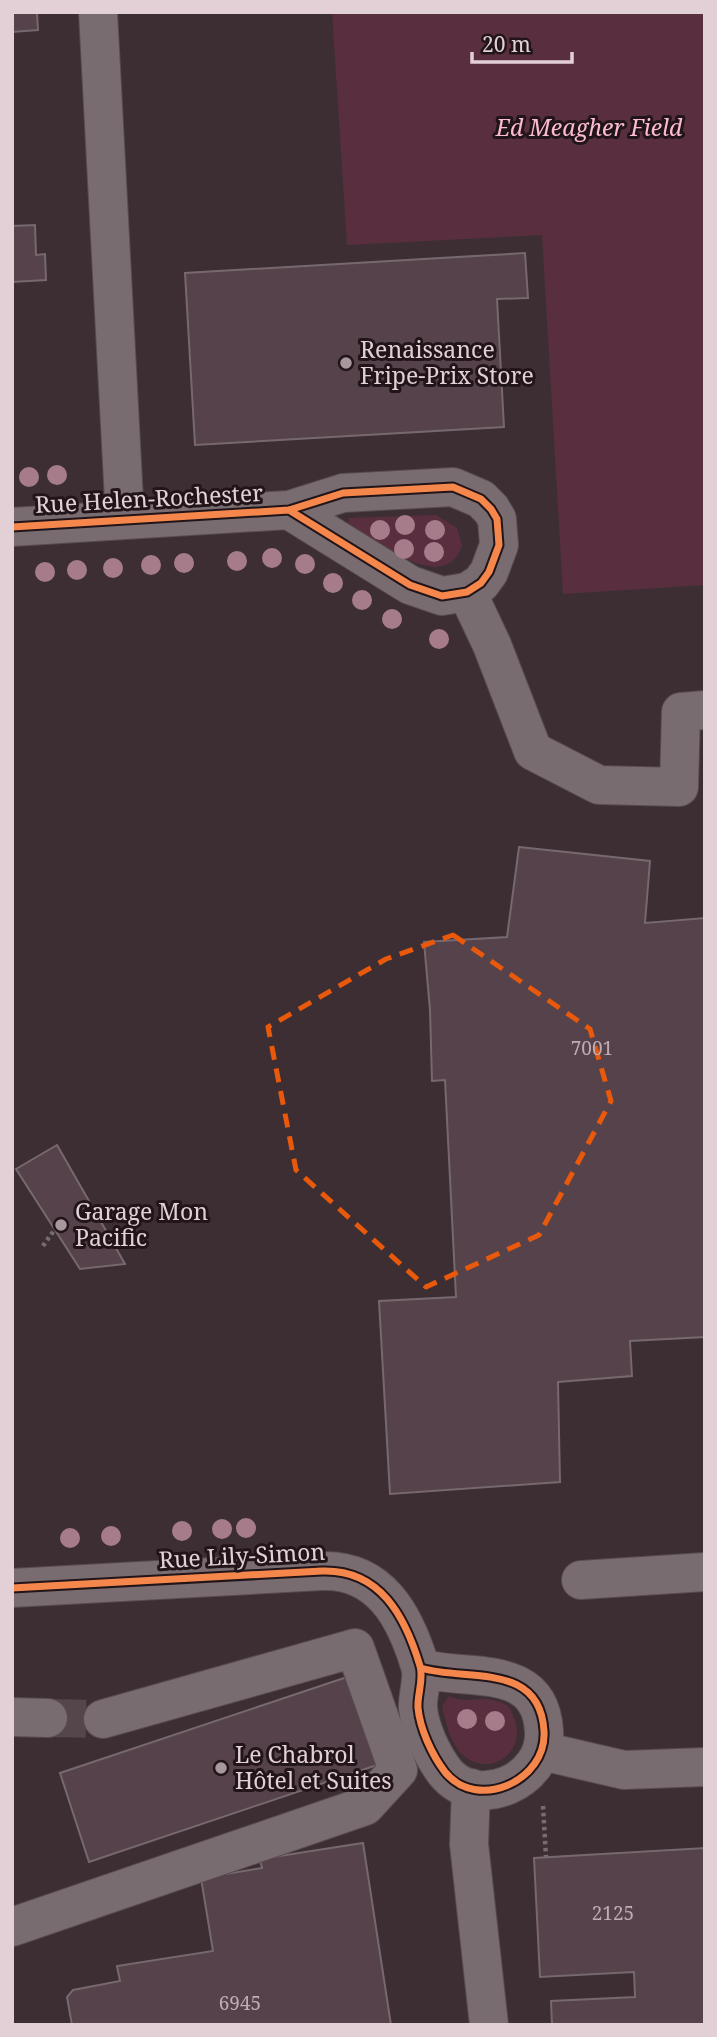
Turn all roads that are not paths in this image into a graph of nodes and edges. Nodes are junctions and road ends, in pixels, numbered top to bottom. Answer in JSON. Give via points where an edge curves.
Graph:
{"nodes":[{"id":1,"x":98,"y":12,"type":"edge"},
{"id":2,"x":289,"y":510,"type":"junction"},
{"id":3,"x":125,"y":519,"type":"junction"},
{"id":4,"x":12,"y":527,"type":"edge"},
{"id":5,"x":467,"y":592,"type":"junction"},
{"id":6,"x":705,"y":710,"type":"edge"},
{"id":7,"x":705,"y":1572,"type":"edge"},
{"id":8,"x":581,"y":1580,"type":"dead end"},
{"id":9,"x":12,"y":1588,"type":"edge"},
{"id":10,"x":421,"y":1668,"type":"junction"},
{"id":11,"x":103,"y":1718,"type":"tunnel mouth"},
{"id":12,"x":541,"y":1751,"type":"junction"},
{"id":13,"x":705,"y":1767,"type":"edge"},
{"id":14,"x":471,"y":1788,"type":"junction"},
{"id":15,"x":12,"y":1927,"type":"edge"},
{"id":16,"x":489,"y":2025,"type":"edge"}],
"edges":[{"from":1,"to":3,"type":"street"},
{"from":2,"to":3,"type":"street","name":"Rue Helen-Rochester"},
{"from":2,"to":5,"type":"street","name":"Rue Helen-Rochester","via":[[427,593],[454,596]]},
{"from":2,"to":5,"type":"street","name":"Rue Helen-Rochester","via":[[344,493],[437,487],[467,491],[497,519],[499,545],[489,572]]},
{"from":3,"to":4,"type":"street","name":"Rue Helen-Rochester"},
{"from":5,"to":6,"type":"street","via":[[533,751],[599,785],[679,787],[681,712]]},
{"from":7,"to":8,"type":"street"},
{"from":9,"to":10,"type":"street","name":"Rue Lily-Simon","via":[[352,1573],[387,1597]]},
{"from":10,"to":12,"type":"street","via":[[438,1674],[496,1677],[520,1686],[542,1715]]},
{"from":10,"to":14,"type":"street","via":[[418,1709],[436,1760],[448,1775]]},
{"from":11,"to":15,"type":"street","via":[[355,1648],[398,1770],[365,1806]]},
{"from":12,"to":13,"type":"street","via":[[624,1770]]},
{"from":12,"to":14,"type":"street","via":[[520,1780],[503,1788]]},
{"from":14,"to":16,"type":"street","via":[[469,1844]]}]}
